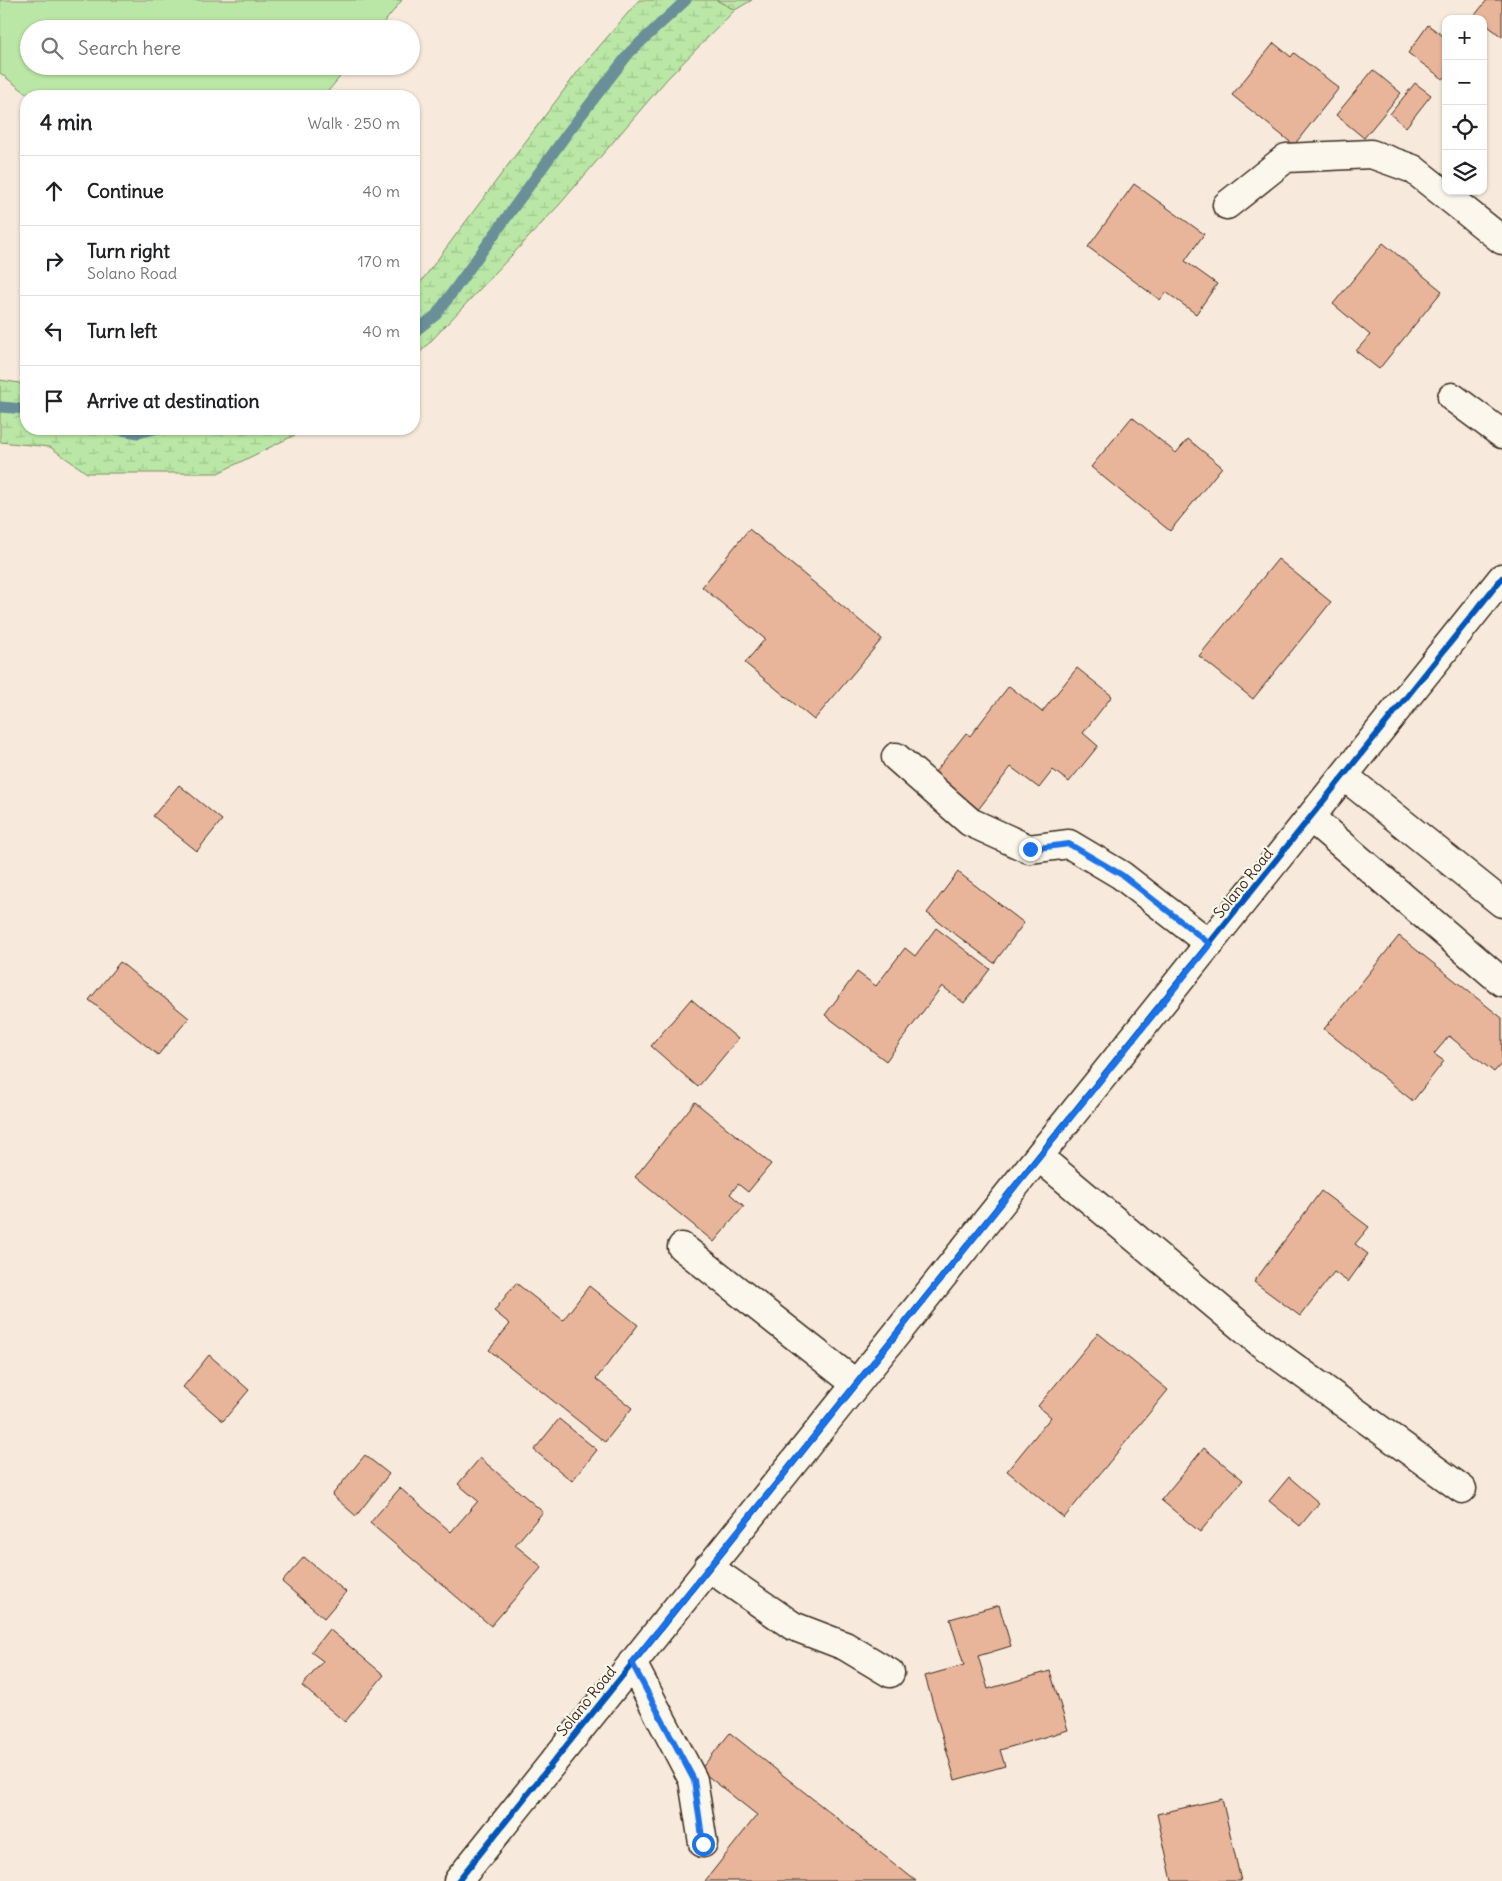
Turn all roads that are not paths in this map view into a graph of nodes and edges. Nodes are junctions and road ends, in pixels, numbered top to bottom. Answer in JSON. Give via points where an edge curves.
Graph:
{"nodes":[{"id":1,"x":1227,"y":206,"type":"dead end"},
{"id":2,"x":1502,"y":240,"type":"edge"},
{"id":3,"x":1452,"y":397,"type":"dead end"},
{"id":4,"x":1502,"y":434,"type":"edge"},
{"id":5,"x":1502,"y":578,"type":"edge"},
{"id":6,"x":896,"y":757,"type":"dead end"},
{"id":7,"x":1344,"y":776,"type":"junction"},
{"id":8,"x":1311,"y":818,"type":"junction"},
{"id":9,"x":1502,"y":903,"type":"edge"},
{"id":10,"x":1210,"y":944,"type":"junction"},
{"id":11,"x":1502,"y":982,"type":"edge"},
{"id":12,"x":1039,"y":1157,"type":"junction"},
{"id":13,"x":682,"y":1247,"type":"dead end"},
{"id":14,"x":856,"y":1384,"type":"junction"},
{"id":15,"x":1462,"y":1489,"type":"dead end"},
{"id":16,"x":708,"y":1567,"type":"junction"},
{"id":17,"x":632,"y":1663,"type":"junction"},
{"id":18,"x":890,"y":1674,"type":"dead end"},
{"id":19,"x":703,"y":1844,"type":"dead end"},
{"id":20,"x":458,"y":1881,"type":"edge"}],
"edges":[{"from":1,"to":2,"type":"street","via":[[1286,158],[1371,154],[1413,169]]},
{"from":3,"to":4,"type":"street"},
{"from":5,"to":7,"type":"street","name":"Solano Road"},
{"from":6,"to":10,"type":"street","via":[[970,822],[1030,849],[1069,844],[1122,875]]},
{"from":7,"to":8,"type":"street","name":"Solano Road"},
{"from":7,"to":9,"type":"street"},
{"from":8,"to":10,"type":"street","name":"Solano Road"},
{"from":8,"to":11,"type":"street"},
{"from":10,"to":12,"type":"street","name":"Solano Road"},
{"from":12,"to":14,"type":"street","name":"Solano Road"},
{"from":12,"to":15,"type":"street","via":[[1262,1344]]},
{"from":13,"to":14,"type":"street"},
{"from":14,"to":16,"type":"street","name":"Solano Road"},
{"from":16,"to":17,"type":"street","name":"Solano Road"},
{"from":16,"to":18,"type":"street","via":[[793,1626],[845,1646]]},
{"from":17,"to":19,"type":"street","via":[[694,1780]]},
{"from":17,"to":20,"type":"street","name":"Solano Road"}]}
